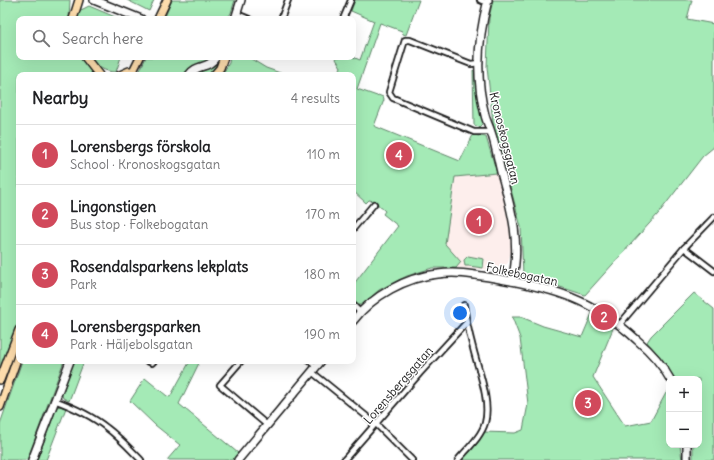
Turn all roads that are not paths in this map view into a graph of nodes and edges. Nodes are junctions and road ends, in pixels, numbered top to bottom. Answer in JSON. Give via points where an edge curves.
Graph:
{"nodes":[{"id":1,"x":79,"y":0,"type":"edge"},
{"id":2,"x":94,"y":0,"type":"edge"},
{"id":3,"x":162,"y":0,"type":"edge"},
{"id":4,"x":167,"y":0,"type":"edge"},
{"id":5,"x":241,"y":0,"type":"edge"},
{"id":6,"x":288,"y":0,"type":"edge"},
{"id":7,"x":351,"y":0,"type":"edge"},
{"id":8,"x":485,"y":1,"type":"edge"},
{"id":9,"x":74,"y":16,"type":"edge"},
{"id":10,"x":134,"y":16,"type":"edge"},
{"id":11,"x":156,"y":16,"type":"edge"},
{"id":12,"x":157,"y":16,"type":"edge"},
{"id":13,"x":236,"y":16,"type":"edge"},
{"id":14,"x":282,"y":16,"type":"edge"},
{"id":15,"x":344,"y":16,"type":"edge"},
{"id":16,"x":88,"y":60,"type":"edge"},
{"id":17,"x":134,"y":60,"type":"edge"},
{"id":18,"x":138,"y":60,"type":"edge"},
{"id":19,"x":213,"y":60,"type":"edge"},
{"id":20,"x":223,"y":60,"type":"edge"},
{"id":21,"x":479,"y":63,"type":"junction"},
{"id":22,"x":98,"y":72,"type":"edge"},
{"id":23,"x":130,"y":72,"type":"edge"},
{"id":24,"x":130,"y":72,"type":"edge"},
{"id":25,"x":192,"y":72,"type":"edge"},
{"id":26,"x":217,"y":72,"type":"edge"},
{"id":27,"x":491,"y":132,"type":"junction"},
{"id":28,"x":374,"y":204,"type":"dead end"},
{"id":29,"x":714,"y":216,"type":"edge"},
{"id":30,"x":356,"y":225,"type":"edge"},
{"id":31,"x":684,"y":248,"type":"junction"},
{"id":32,"x":714,"y":272,"type":"edge"},
{"id":33,"x":512,"y":281,"type":"junction"},
{"id":34,"x":464,"y":305,"type":"dead end"},
{"id":35,"x":356,"y":308,"type":"edge"},
{"id":36,"x":360,"y":312,"type":"junction"},
{"id":37,"x":356,"y":318,"type":"edge"},
{"id":38,"x":466,"y":324,"type":"junction"},
{"id":39,"x":620,"y":324,"type":"junction"},
{"id":40,"x":16,"y":338,"type":"edge"},
{"id":41,"x":16,"y":362,"type":"edge"},
{"id":42,"x":69,"y":364,"type":"edge"},
{"id":43,"x":238,"y":364,"type":"edge"},
{"id":44,"x":317,"y":367,"type":"edge"},
{"id":45,"x":668,"y":376,"type":"edge"},
{"id":46,"x":0,"y":380,"type":"edge"},
{"id":47,"x":54,"y":400,"type":"junction"},
{"id":48,"x":0,"y":407,"type":"edge"},
{"id":49,"x":376,"y":424,"type":"junction"},
{"id":50,"x":267,"y":425,"type":"junction"},
{"id":51,"x":686,"y":448,"type":"edge"},
{"id":52,"x":687,"y":458,"type":"edge"},
{"id":53,"x":32,"y":460,"type":"edge"},
{"id":54,"x":141,"y":460,"type":"edge"},
{"id":55,"x":238,"y":460,"type":"edge"},
{"id":56,"x":344,"y":460,"type":"edge"},
{"id":57,"x":412,"y":460,"type":"edge"},
{"id":58,"x":458,"y":460,"type":"edge"}],
"edges":[{"from":1,"to":9,"type":"main road"},
{"from":2,"to":10,"type":"street"},
{"from":3,"to":11,"type":"main road"},
{"from":4,"to":12,"type":"main road"},
{"from":5,"to":13,"type":"street"},
{"from":6,"to":14,"type":"street"},
{"from":7,"to":15,"type":"street"},
{"from":8,"to":21,"type":"street","name":"Kronoskogsgatan"},
{"from":16,"to":22,"type":"main road"},
{"from":17,"to":23,"type":"main road"},
{"from":18,"to":24,"type":"main road"},
{"from":19,"to":25,"type":"street","via":[[209,65],[196,68]]},
{"from":20,"to":26,"type":"main road"},
{"from":21,"to":27,"type":"street","name":"Kronoskogsgatan","via":[[485,115]]},
{"from":21,"to":27,"type":"street","via":[[471,64],[405,40],[389,92],[393,98],[474,132]]},
{"from":27,"to":33,"type":"street","name":"Kronoskogsgatan","via":[[513,218],[516,247]]},
{"from":28,"to":30,"type":"street"},
{"from":29,"to":31,"type":"street"},
{"from":31,"to":32,"type":"street"},
{"from":31,"to":39,"type":"street"},
{"from":33,"to":36,"type":"street","name":"Folkebogatan","via":[[460,273],[437,274],[391,288]]},
{"from":33,"to":39,"type":"street","name":"Folkebogatan","via":[[570,296]]},
{"from":34,"to":38,"type":"street"},
{"from":35,"to":36,"type":"street"},
{"from":36,"to":37,"type":"street","name":"Folkebogatan"},
{"from":38,"to":49,"type":"street","name":"Lorensbergsgatan"},
{"from":38,"to":58,"type":"street","via":[[485,395],[486,409],[485,423],[474,442]]},
{"from":39,"to":45,"type":"street","name":"Folkebogatan","via":[[656,358]]},
{"from":40,"to":46,"type":"main road"},
{"from":41,"to":48,"type":"main road"},
{"from":42,"to":47,"type":"street"},
{"from":43,"to":50,"type":"street","via":[[220,385]]},
{"from":44,"to":49,"type":"street"},
{"from":44,"to":50,"type":"street"},
{"from":47,"to":53,"type":"street"},
{"from":47,"to":54,"type":"street","via":[[92,417],[108,428]]},
{"from":49,"to":56,"type":"street","name":"Lorensbergsgatan"},
{"from":49,"to":57,"type":"street"},
{"from":50,"to":55,"type":"street"},
{"from":51,"to":52,"type":"street"}]}
